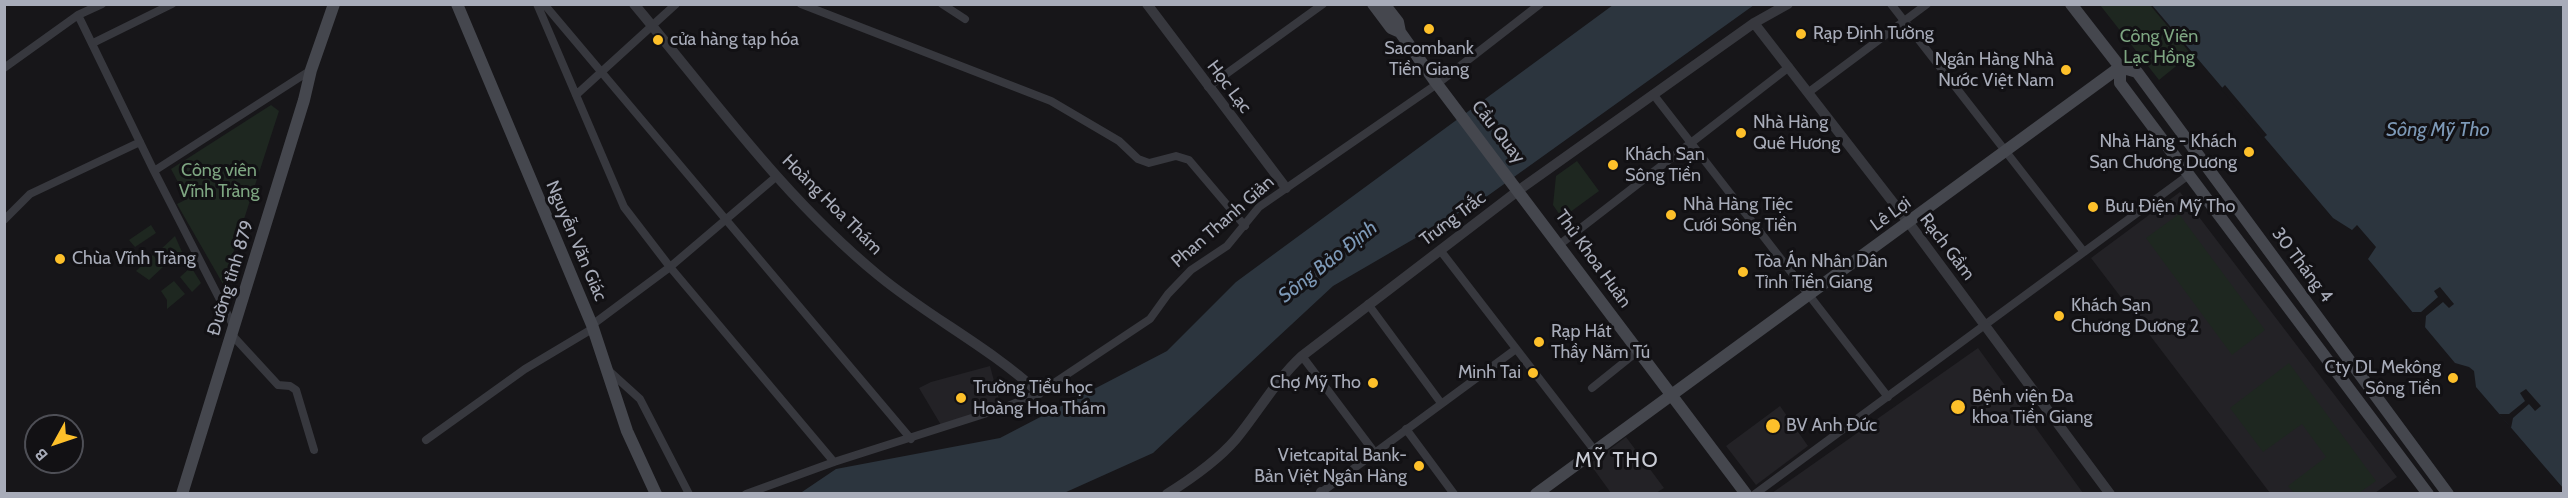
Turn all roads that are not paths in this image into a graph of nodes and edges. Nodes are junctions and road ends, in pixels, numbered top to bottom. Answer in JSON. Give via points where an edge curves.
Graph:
{"nodes":[{"id":1,"x":102,"y":4,"type":"edge"},
{"id":2,"x":172,"y":4,"type":"edge"},
{"id":3,"x":334,"y":4,"type":"edge"},
{"id":4,"x":457,"y":4,"type":"edge"},
{"id":5,"x":537,"y":4,"type":"edge"},
{"id":6,"x":544,"y":4,"type":"edge"},
{"id":7,"x":634,"y":4,"type":"edge"},
{"id":8,"x":676,"y":4,"type":"edge"},
{"id":9,"x":801,"y":4,"type":"edge"},
{"id":10,"x":942,"y":4,"type":"edge"},
{"id":11,"x":1147,"y":4,"type":"edge"},
{"id":12,"x":1323,"y":4,"type":"edge"},
{"id":13,"x":1373,"y":4,"type":"edge"},
{"id":14,"x":1384,"y":4,"type":"edge"},
{"id":15,"x":1540,"y":4,"type":"edge"},
{"id":16,"x":1788,"y":4,"type":"edge"},
{"id":17,"x":1891,"y":4,"type":"edge"},
{"id":18,"x":1927,"y":4,"type":"edge"},
{"id":19,"x":2071,"y":4,"type":"edge"},
{"id":20,"x":78,"y":15,"type":"junction"},
{"id":21,"x":965,"y":19,"type":"dead end"},
{"id":22,"x":1904,"y":21,"type":"junction"},
{"id":23,"x":1754,"y":22,"type":"junction"},
{"id":24,"x":653,"y":26,"type":"junction"},
{"id":25,"x":1400,"y":32,"type":"junction"},
{"id":26,"x":93,"y":43,"type":"junction"},
{"id":27,"x":1789,"y":67,"type":"junction"},
{"id":28,"x":2120,"y":67,"type":"junction"},
{"id":29,"x":4,"y":68,"type":"edge"},
{"id":30,"x":311,"y":70,"type":"junction"},
{"id":31,"x":602,"y":72,"type":"junction"},
{"id":32,"x":1437,"y":84,"type":"junction"},
{"id":33,"x":1208,"y":87,"type":"junction"},
{"id":34,"x":1809,"y":92,"type":"junction"},
{"id":35,"x":1653,"y":94,"type":"junction"},
{"id":36,"x":576,"y":95,"type":"junction"},
{"id":37,"x":140,"y":142,"type":"junction"},
{"id":38,"x":1691,"y":142,"type":"junction"},
{"id":39,"x":2006,"y":153,"type":"junction"},
{"id":40,"x":2204,"y":163,"type":"junction"},
{"id":41,"x":154,"y":171,"type":"junction"},
{"id":42,"x":2190,"y":174,"type":"junction"},
{"id":43,"x":777,"y":176,"type":"junction"},
{"id":44,"x":1516,"y":186,"type":"junction"},
{"id":45,"x":1286,"y":188,"type":"junction"},
{"id":46,"x":4,"y":220,"type":"edge"},
{"id":47,"x":726,"y":220,"type":"junction"},
{"id":48,"x":1909,"y":223,"type":"junction"},
{"id":49,"x":1245,"y":226,"type":"junction"},
{"id":50,"x":1559,"y":244,"type":"junction"},
{"id":51,"x":1440,"y":250,"type":"junction"},
{"id":52,"x":2084,"y":252,"type":"junction"},
{"id":53,"x":670,"y":267,"type":"junction"},
{"id":54,"x":1809,"y":295,"type":"junction"},
{"id":55,"x":1368,"y":304,"type":"junction"},
{"id":56,"x":2322,"y":323,"type":"junction"},
{"id":57,"x":1985,"y":326,"type":"junction"},
{"id":58,"x":592,"y":327,"type":"junction"},
{"id":59,"x":233,"y":331,"type":"junction"},
{"id":60,"x":2309,"y":333,"type":"junction"},
{"id":61,"x":1516,"y":349,"type":"junction"},
{"id":62,"x":1638,"y":351,"type":"junction"},
{"id":63,"x":1302,"y":356,"type":"junction"},
{"id":64,"x":605,"y":368,"type":"junction"},
{"id":65,"x":1592,"y":388,"type":"dead end"},
{"id":66,"x":1039,"y":393,"type":"junction"},
{"id":67,"x":1671,"y":395,"type":"junction"},
{"id":68,"x":1888,"y":397,"type":"junction"},
{"id":69,"x":1442,"y":403,"type":"junction"},
{"id":70,"x":1406,"y":429,"type":"junction"},
{"id":71,"x":911,"y":439,"type":"junction"},
{"id":72,"x":426,"y":440,"type":"dead end"},
{"id":73,"x":314,"y":450,"type":"dead end"},
{"id":74,"x":1595,"y":451,"type":"junction"},
{"id":75,"x":1375,"y":453,"type":"junction"},
{"id":76,"x":834,"y":462,"type":"junction"},
{"id":77,"x":651,"y":491,"type":"edge"},
{"id":78,"x":1320,"y":493,"type":"edge"},
{"id":79,"x":182,"y":494,"type":"edge"},
{"id":80,"x":689,"y":494,"type":"edge"},
{"id":81,"x":746,"y":494,"type":"edge"},
{"id":82,"x":1167,"y":494,"type":"edge"},
{"id":83,"x":1454,"y":494,"type":"edge"},
{"id":84,"x":1536,"y":494,"type":"edge"},
{"id":85,"x":1746,"y":494,"type":"edge"},
{"id":86,"x":1755,"y":494,"type":"edge"},
{"id":87,"x":2110,"y":494,"type":"edge"},
{"id":88,"x":2428,"y":494,"type":"edge"},
{"id":89,"x":2448,"y":494,"type":"edge"}],
"edges":[{"from":1,"to":20,"type":"street"},
{"from":2,"to":26,"type":"street"},
{"from":3,"to":30,"type":"main road","name":"Đường tỉnh 879"},
{"from":4,"to":58,"type":"main road","name":"Nguyễn Văn Giác"},
{"from":5,"to":36,"type":"street"},
{"from":6,"to":31,"type":"street"},
{"from":7,"to":24,"type":"street","name":"Hoàng Hoa Thám"},
{"from":8,"to":24,"type":"street"},
{"from":9,"to":49,"type":"street","via":[[1051,101],[1119,141],[1138,159],[1149,163],[1167,156],[1183,156]]},
{"from":10,"to":21,"type":"street"},
{"from":11,"to":33,"type":"street","name":"Học Lạc"},
{"from":12,"to":33,"type":"street"},
{"from":13,"to":25,"type":"main road","via":[[1391,28]]},
{"from":14,"to":25,"type":"main road","via":[[1398,22]]},
{"from":15,"to":32,"type":"street","name":"Phan Thanh Giản"},
{"from":16,"to":23,"type":"street","name":"Trưng Trắc"},
{"from":17,"to":22,"type":"street"},
{"from":18,"to":22,"type":"street"},
{"from":19,"to":28,"type":"main road","name":"30 Tháng 4"},
{"from":20,"to":26,"type":"street"},
{"from":20,"to":29,"type":"street"},
{"from":22,"to":34,"type":"street"},
{"from":22,"to":39,"type":"street"},
{"from":23,"to":27,"type":"street","name":"Rạch Gầm"},
{"from":23,"to":35,"type":"street","name":"Trưng Trắc"},
{"from":24,"to":31,"type":"street"},
{"from":24,"to":43,"type":"street","name":"Hoàng Hoa Thám"},
{"from":25,"to":32,"type":"main road","name":"Cầu Quay"},
{"from":26,"to":37,"type":"street"},
{"from":27,"to":34,"type":"street","name":"Rạch Gầm"},
{"from":27,"to":38,"type":"street"},
{"from":28,"to":39,"type":"main road","name":"Lê Lợi"},
{"from":28,"to":40,"type":"main road","name":"30 Tháng 4","via":[[2137,72]]},
{"from":28,"to":42,"type":"main road","name":"30 Tháng 4","via":[[2120,83]]},
{"from":30,"to":41,"type":"street"},
{"from":30,"to":59,"type":"main road","name":"Đường tỉnh 879"},
{"from":31,"to":36,"type":"street"},
{"from":31,"to":47,"type":"street"},
{"from":32,"to":44,"type":"main road","name":"Cầu Quay"},
{"from":32,"to":45,"type":"street","name":"Phan Thanh Giản"},
{"from":33,"to":45,"type":"street","name":"Học Lạc"},
{"from":34,"to":48,"type":"street","name":"Rạch Gầm"},
{"from":35,"to":38,"type":"street"},
{"from":35,"to":44,"type":"street","name":"Trưng Trắc"},
{"from":36,"to":53,"type":"street","via":[[624,207]]},
{"from":37,"to":41,"type":"street"},
{"from":37,"to":46,"type":"street","via":[[46,184],[23,199]]},
{"from":38,"to":50,"type":"street"},
{"from":38,"to":54,"type":"street"},
{"from":39,"to":48,"type":"main road","name":"Lê Lợi"},
{"from":39,"to":52,"type":"street"},
{"from":40,"to":42,"type":"main road"},
{"from":40,"to":56,"type":"main road","name":"30 Tháng 4"},
{"from":41,"to":59,"type":"street"},
{"from":42,"to":52,"type":"street"},
{"from":42,"to":60,"type":"main road","name":"30 Tháng 4"},
{"from":43,"to":47,"type":"street"},
{"from":43,"to":66,"type":"street","name":"Hoàng Hoa Thám","via":[[877,274],[1007,363]]},
{"from":44,"to":50,"type":"main road","name":"Thủ Khoa Huân"},
{"from":44,"to":51,"type":"street","name":"Trưng Trắc"},
{"from":45,"to":49,"type":"street","name":"Phan Thanh Giản","via":[[1259,207]]},
{"from":47,"to":53,"type":"street"},
{"from":47,"to":71,"type":"street"},
{"from":48,"to":54,"type":"main road","name":"Lê Lợi"},
{"from":48,"to":57,"type":"street","name":"Rạch Gầm"},
{"from":49,"to":66,"type":"street","name":"Phan Thanh Giản","via":[[1227,246],[1191,270],[1150,320]]},
{"from":50,"to":62,"type":"main road","name":"Thủ Khoa Huân"},
{"from":51,"to":55,"type":"street","name":"Trưng Trắc"},
{"from":51,"to":61,"type":"street"},
{"from":52,"to":57,"type":"street"},
{"from":53,"to":58,"type":"street"},
{"from":53,"to":76,"type":"street"},
{"from":54,"to":67,"type":"main road","name":"Lê Lợi"},
{"from":54,"to":68,"type":"street"},
{"from":55,"to":63,"type":"street","name":"Trưng Trắc"},
{"from":55,"to":69,"type":"street"},
{"from":56,"to":60,"type":"street"},
{"from":56,"to":89,"type":"main road","name":"30 Tháng 4"},
{"from":57,"to":68,"type":"street"},
{"from":57,"to":87,"type":"street","name":"Rạch Gầm"},
{"from":58,"to":64,"type":"main road","name":"Nguyễn Văn Giác"},
{"from":58,"to":72,"type":"street"},
{"from":59,"to":73,"type":"street","via":[[278,385],[296,390]]},
{"from":59,"to":79,"type":"main road","name":"Đường tỉnh 879"},
{"from":60,"to":88,"type":"main road","name":"30 Tháng 4"},
{"from":61,"to":69,"type":"street"},
{"from":61,"to":74,"type":"street"},
{"from":62,"to":65,"type":"street"},
{"from":62,"to":67,"type":"main road","name":"Thủ Khoa Huân"},
{"from":63,"to":75,"type":"street"},
{"from":63,"to":82,"type":"street","name":"Trưng Trắc","via":[[1284,373],[1234,441]]},
{"from":64,"to":77,"type":"main road","name":"Nguyễn Văn Giác"},
{"from":64,"to":80,"type":"street","via":[[640,399]]},
{"from":66,"to":71,"type":"street","name":"Phan Thanh Giản"},
{"from":67,"to":74,"type":"main road","name":"Lê Lợi"},
{"from":67,"to":85,"type":"main road","name":"Thủ Khoa Huân"},
{"from":68,"to":86,"type":"street"},
{"from":69,"to":70,"type":"street"},
{"from":70,"to":75,"type":"street"},
{"from":70,"to":83,"type":"street"},
{"from":71,"to":76,"type":"street","name":"Phan Thanh Giản"},
{"from":74,"to":84,"type":"main road","name":"Lê Lợi"},
{"from":75,"to":78,"type":"street"},
{"from":76,"to":81,"type":"street","name":"Phan Thanh Giản"}]}
